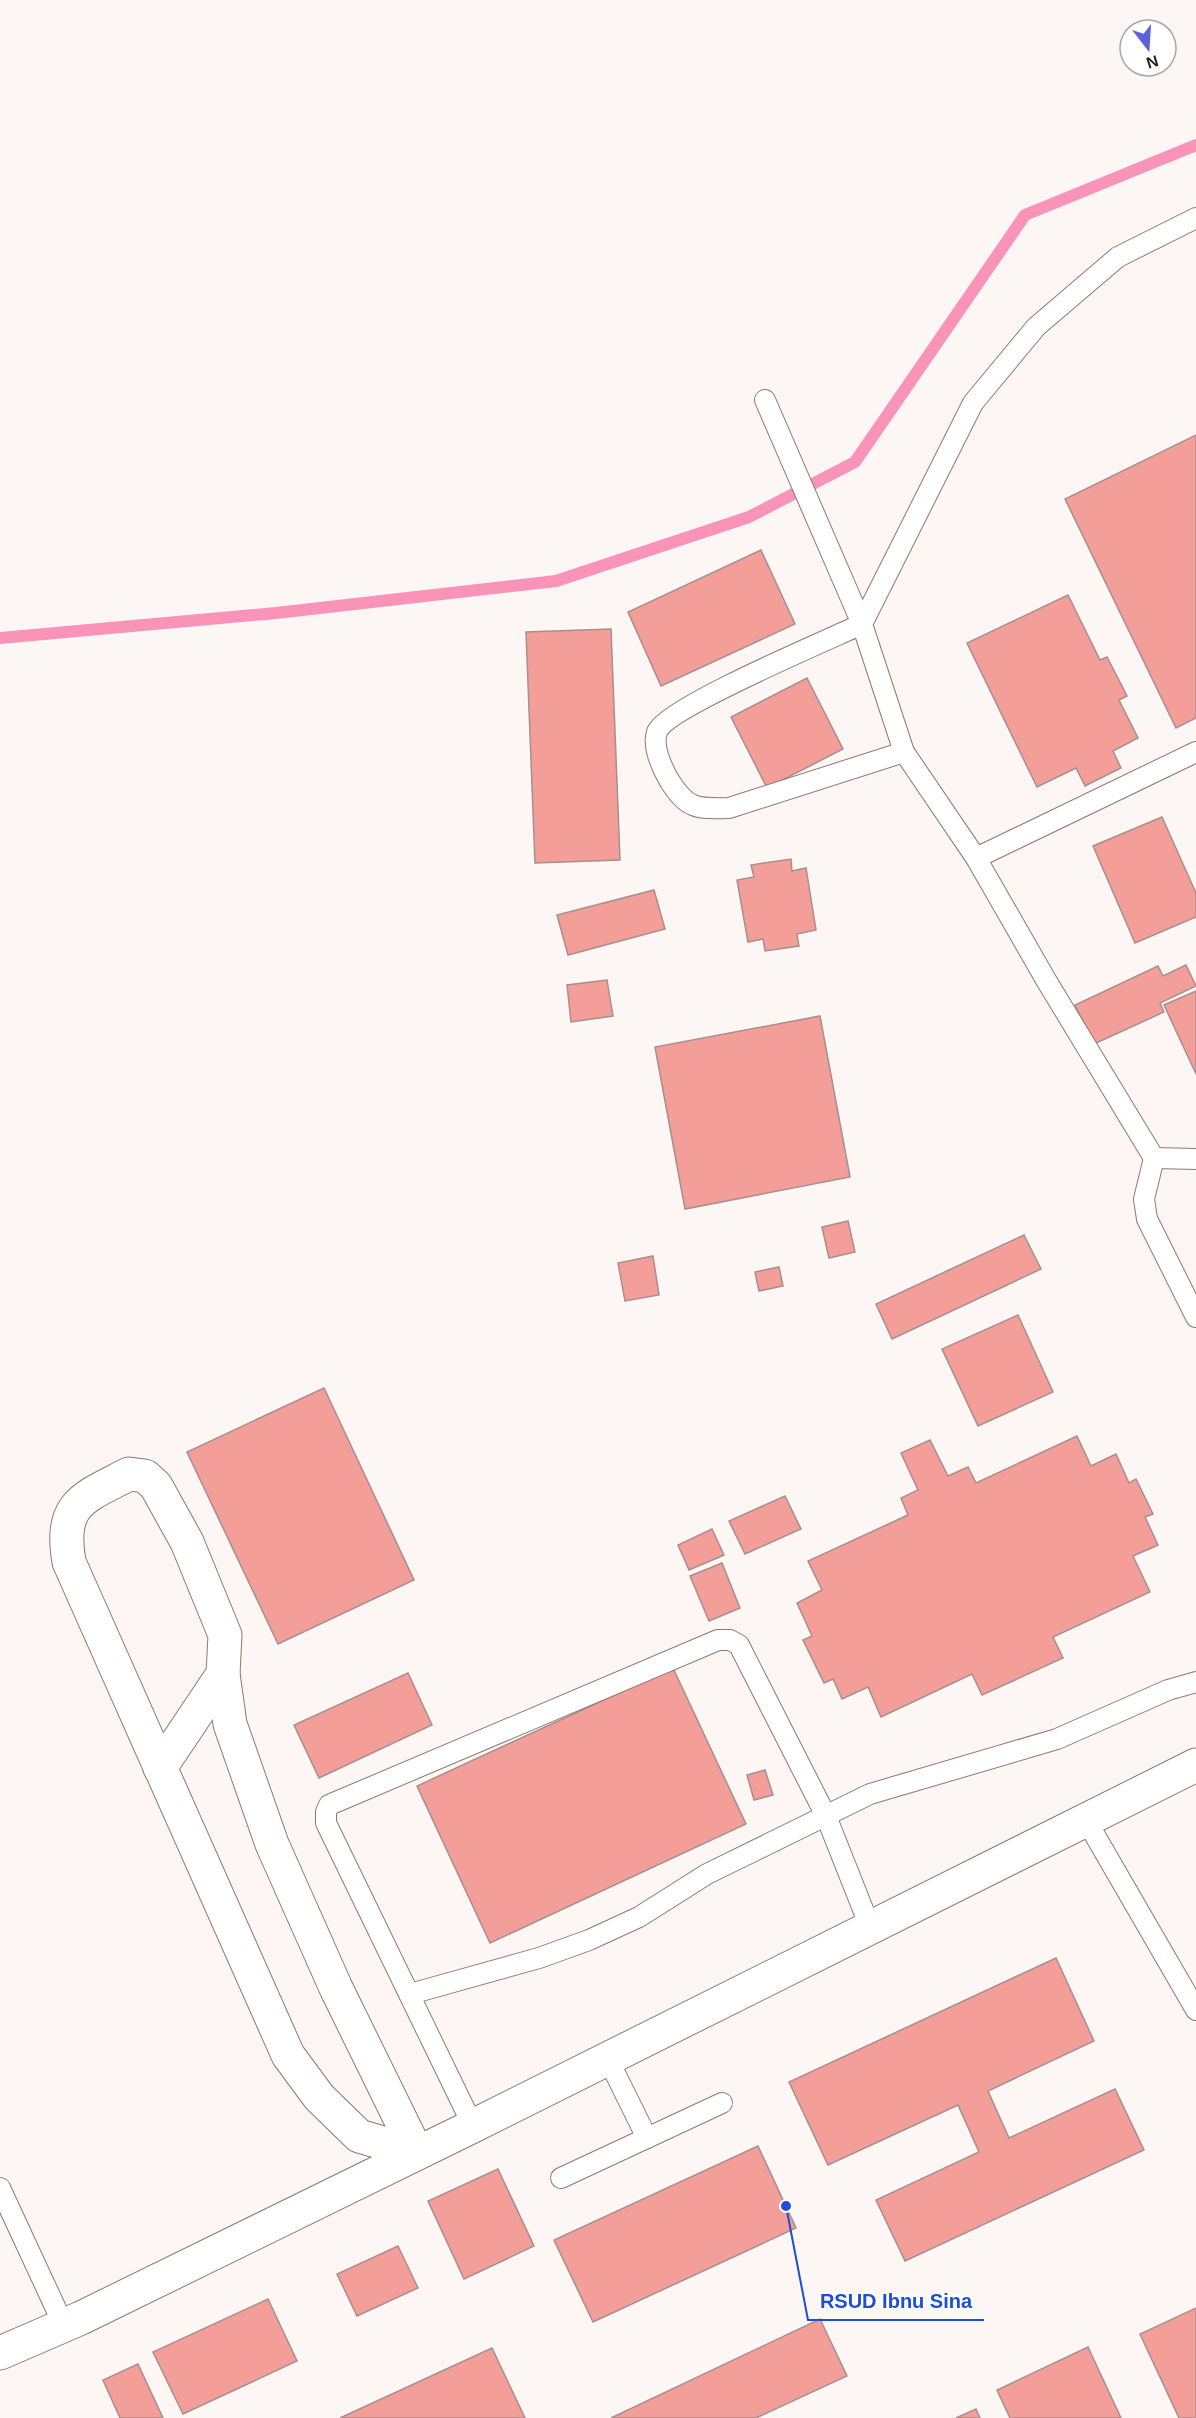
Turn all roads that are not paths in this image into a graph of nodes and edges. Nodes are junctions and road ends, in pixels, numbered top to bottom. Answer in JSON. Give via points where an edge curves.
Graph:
{"nodes":[{"id":1,"x":1196,"y":218,"type":"edge"},
{"id":2,"x":765,"y":400,"type":"dead end"},
{"id":3,"x":862,"y":624,"type":"junction"},
{"id":4,"x":904,"y":752,"type":"junction"},
{"id":5,"x":1196,"y":752,"type":"edge"},
{"id":6,"x":976,"y":858,"type":"junction"},
{"id":7,"x":1154,"y":1158,"type":"junction"},
{"id":8,"x":1196,"y":1159,"type":"edge"},
{"id":9,"x":1196,"y":1317,"type":"edge"},
{"id":10,"x":223,"y":1674,"type":"junction"},
{"id":11,"x":1196,"y":1682,"type":"edge"},
{"id":12,"x":1196,"y":1765,"type":"edge"},
{"id":13,"x":160,"y":1768,"type":"junction"},
{"id":14,"x":826,"y":1816,"type":"junction"},
{"id":15,"x":1086,"y":1820,"type":"junction"},
{"id":16,"x":870,"y":1928,"type":"junction"},
{"id":17,"x":410,"y":1994,"type":"junction"},
{"id":18,"x":1196,"y":2010,"type":"edge"},
{"id":19,"x":608,"y":2059,"type":"junction"},
{"id":20,"x":722,"y":2103,"type":"dead end"},
{"id":21,"x":473,"y":2126,"type":"junction"},
{"id":22,"x":647,"y":2138,"type":"junction"},
{"id":23,"x":417,"y":2153,"type":"junction"},
{"id":24,"x":561,"y":2178,"type":"dead end"},
{"id":25,"x":0,"y":2188,"type":"edge"},
{"id":26,"x":64,"y":2326,"type":"junction"},
{"id":27,"x":0,"y":2353,"type":"edge"}],
"edges":[{"from":1,"to":3,"type":"lane","via":[[1118,257],[1036,327],[973,403]]},
{"from":2,"to":3,"type":"lane"},
{"from":3,"to":4,"type":"lane"},
{"from":3,"to":4,"type":"lane","via":[[666,719],[656,732],[656,748],[681,799],[699,809],[729,808]]},
{"from":4,"to":6,"type":"lane"},
{"from":5,"to":6,"type":"lane"},
{"from":6,"to":7,"type":"lane"},
{"from":7,"to":8,"type":"lane"},
{"from":7,"to":9,"type":"lane","via":[[1144,1199],[1147,1219]]},
{"from":10,"to":13,"type":"street"},
{"from":10,"to":13,"type":"street","via":[[225,1635],[187,1542],[156,1486],[144,1476],[129,1474],[86,1496],[70,1514],[65,1539],[69,1562]]},
{"from":10,"to":23,"type":"street","via":[[230,1724],[272,1844],[336,1988]]},
{"from":11,"to":14,"type":"lane","via":[[1168,1690],[1057,1740],[870,1794]]},
{"from":12,"to":15,"type":"street"},
{"from":13,"to":23,"type":"street","via":[[288,2055],[319,2097],[359,2136]]},
{"from":14,"to":16,"type":"lane"},
{"from":14,"to":17,"type":"lane","via":[[706,1874],[639,1917],[589,1940]]},
{"from":14,"to":17,"type":"lane","via":[[739,1646],[730,1640],[718,1640],[329,1805],[326,1823]]},
{"from":15,"to":16,"type":"street"},
{"from":15,"to":18,"type":"lane"},
{"from":16,"to":19,"type":"street"},
{"from":17,"to":21,"type":"lane"},
{"from":19,"to":21,"type":"street"},
{"from":19,"to":22,"type":"lane"},
{"from":20,"to":22,"type":"lane"},
{"from":21,"to":23,"type":"street"},
{"from":22,"to":24,"type":"lane"},
{"from":23,"to":26,"type":"street"},
{"from":25,"to":26,"type":"lane"},
{"from":26,"to":27,"type":"street"}]}
